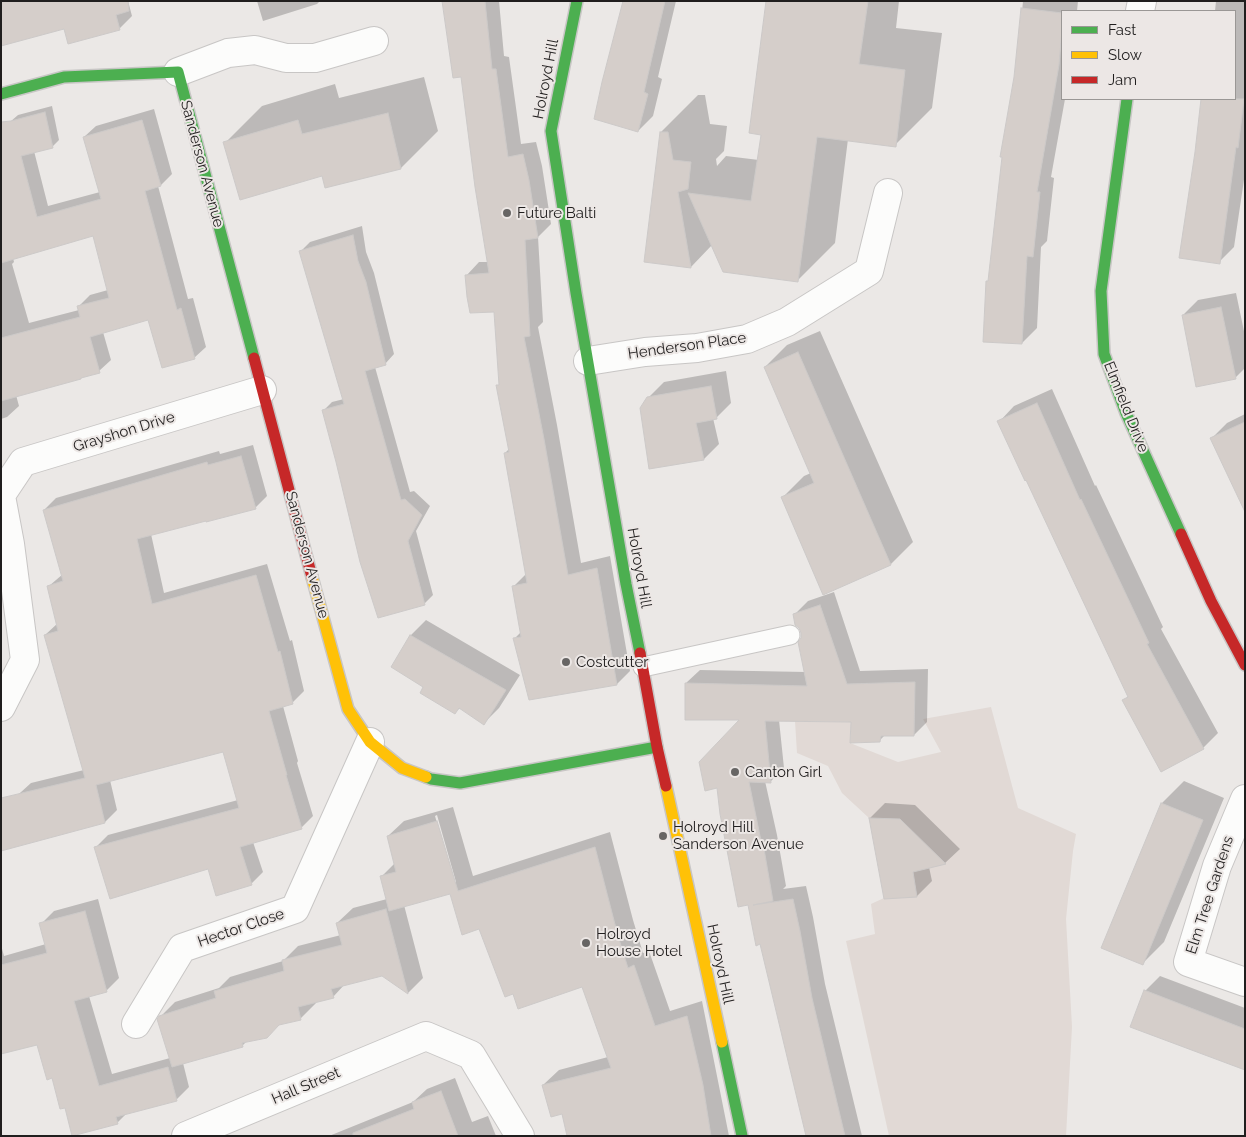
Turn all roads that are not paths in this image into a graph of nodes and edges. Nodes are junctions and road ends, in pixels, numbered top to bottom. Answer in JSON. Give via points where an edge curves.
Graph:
{"nodes":[{"id":1,"x":577,"y":1,"type":"edge"},
{"id":2,"x":374,"y":41,"type":"dead end"},
{"id":3,"x":178,"y":72,"type":"junction"},
{"id":4,"x":1,"y":94,"type":"edge"},
{"id":5,"x":1128,"y":100,"type":"edge"},
{"id":6,"x":888,"y":193,"type":"dead end"},
{"id":7,"x":588,"y":361,"type":"junction"},
{"id":8,"x":262,"y":390,"type":"junction"},
{"id":9,"x":1,"y":495,"type":"edge"},
{"id":10,"x":790,"y":635,"type":"dead end"},
{"id":11,"x":1245,"y":665,"type":"edge"},
{"id":12,"x":643,"y":666,"type":"junction"},
{"id":13,"x":1,"y":707,"type":"edge"},
{"id":14,"x":370,"y":742,"type":"junction"},
{"id":15,"x":657,"y":747,"type":"junction"},
{"id":16,"x":1245,"y":799,"type":"edge"},
{"id":17,"x":1245,"y":982,"type":"edge"},
{"id":18,"x":136,"y":1024,"type":"dead end"},
{"id":19,"x":186,"y":1136,"type":"edge"},
{"id":20,"x":520,"y":1136,"type":"edge"},
{"id":21,"x":742,"y":1136,"type":"edge"}],
"edges":[{"from":1,"to":7,"type":"street","name":"Holroyd Hill","via":[[551,131]]},
{"from":2,"to":3,"type":"street","via":[[315,58],[286,58],[256,50],[228,53]]},
{"from":3,"to":4,"type":"street","via":[[64,77]]},
{"from":3,"to":8,"type":"street","name":"Sanderson Avenue"},
{"from":5,"to":11,"type":"street","name":"Elmfield Drive","via":[[1100,292],[1104,354],[1134,431]]},
{"from":6,"to":7,"type":"street","name":"Henderson Place","via":[[869,271],[787,322],[747,339]]},
{"from":7,"to":12,"type":"street","name":"Holroyd Hill"},
{"from":8,"to":9,"type":"street","name":"Grayshon Drive","via":[[23,462]]},
{"from":8,"to":14,"type":"street","name":"Sanderson Avenue","via":[[348,708]]},
{"from":9,"to":13,"type":"street","name":"Grayshon Drive","via":[[25,660]]},
{"from":10,"to":12,"type":"lane"},
{"from":12,"to":15,"type":"street","name":"Holroyd Hill"},
{"from":14,"to":15,"type":"street","name":"Sanderson Avenue","via":[[402,768],[431,779],[460,783]]},
{"from":14,"to":18,"type":"street","name":"Hector Close","via":[[294,909],[182,948]]},
{"from":15,"to":21,"type":"street","name":"Holroyd Hill"},
{"from":16,"to":17,"type":"street","name":"Elm Tree Gardens","via":[[1216,866],[1188,962]]},
{"from":19,"to":20,"type":"street","name":"Hall Street","via":[[426,1036],[471,1056]]}]}
